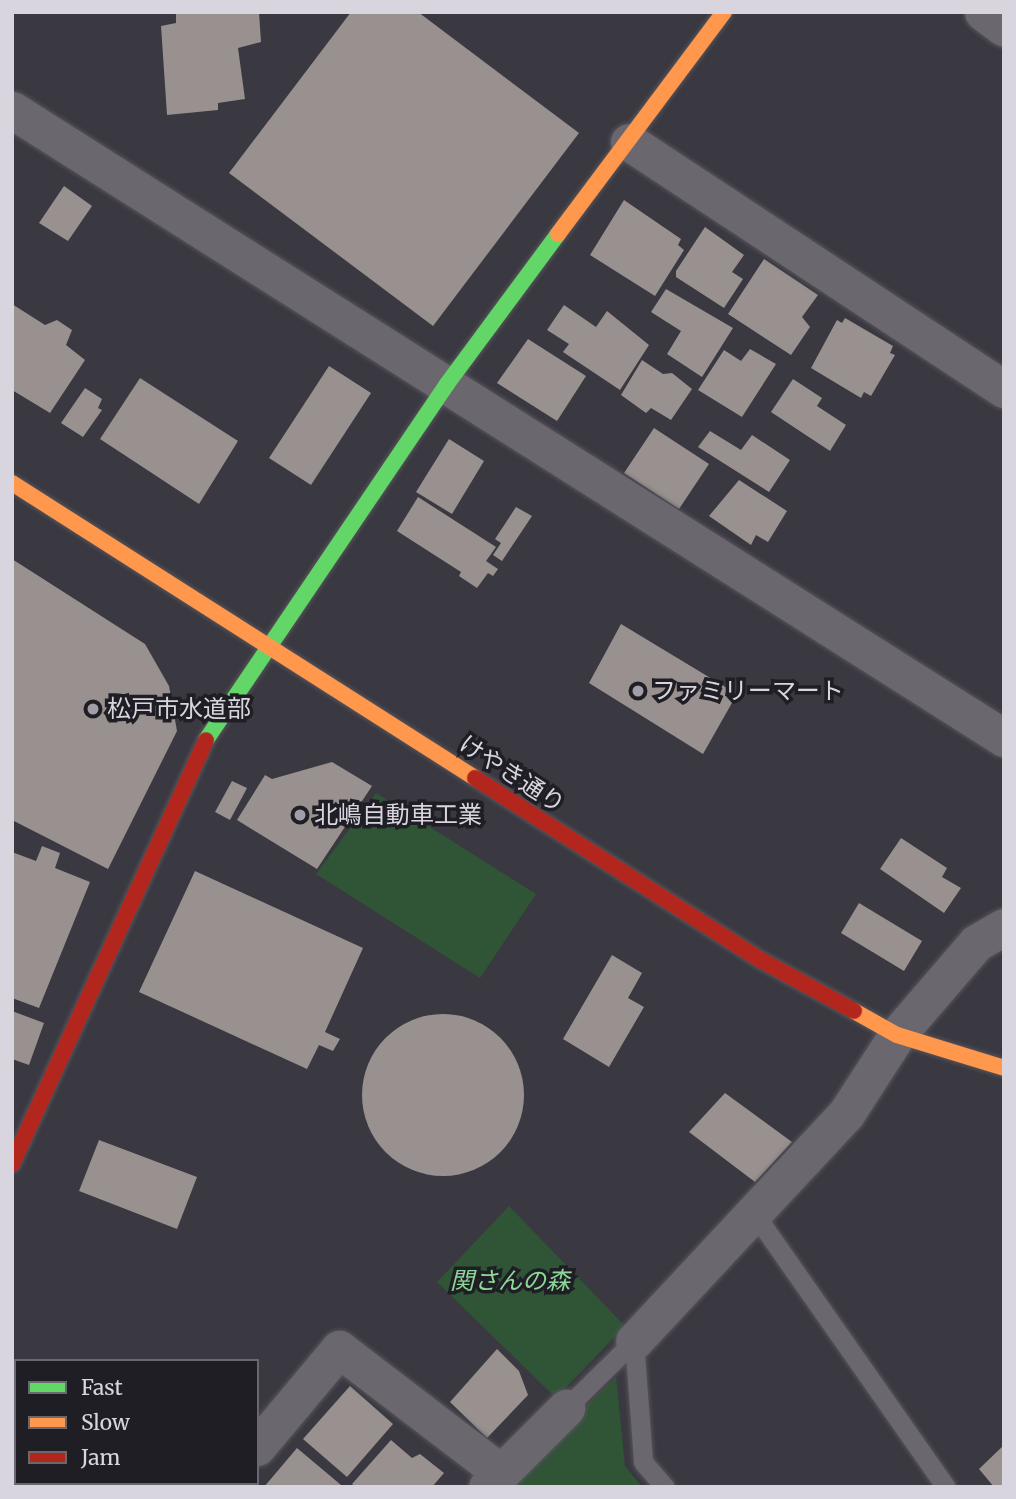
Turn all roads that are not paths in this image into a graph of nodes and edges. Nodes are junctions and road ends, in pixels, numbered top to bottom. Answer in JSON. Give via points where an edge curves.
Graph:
{"nodes":[{"id":1,"x":724,"y":12,"type":"edge"},
{"id":2,"x":983,"y":12,"type":"edge"},
{"id":3,"x":1004,"y":28,"type":"edge"},
{"id":4,"x":12,"y":110,"type":"edge"},
{"id":5,"x":629,"y":142,"type":"junction"},
{"id":6,"x":447,"y":384,"type":"junction"},
{"id":7,"x":1004,"y":389,"type":"edge"},
{"id":8,"x":12,"y":483,"type":"edge"},
{"id":9,"x":270,"y":646,"type":"junction"},
{"id":10,"x":1004,"y":738,"type":"edge"},
{"id":11,"x":1004,"y":927,"type":"edge"},
{"id":12,"x":897,"y":1035,"type":"junction"},
{"id":13,"x":1004,"y":1068,"type":"edge"},
{"id":14,"x":12,"y":1164,"type":"edge"},
{"id":15,"x":756,"y":1216,"type":"junction"},
{"id":16,"x":634,"y":1341,"type":"junction"},
{"id":17,"x":566,"y":1408,"type":"joint"},
{"id":18,"x":259,"y":1445,"type":"edge"},
{"id":19,"x":494,"y":1480,"type":"edge"},
{"id":20,"x":665,"y":1487,"type":"edge"},
{"id":21,"x":946,"y":1487,"type":"edge"}],
"edges":[{"from":1,"to":5,"type":"street"},
{"from":2,"to":3,"type":"street"},
{"from":4,"to":6,"type":"street"},
{"from":5,"to":6,"type":"street"},
{"from":5,"to":7,"type":"street"},
{"from":6,"to":9,"type":"street"},
{"from":6,"to":10,"type":"street"},
{"from":8,"to":9,"type":"street","name":"けやき通り"},
{"from":9,"to":12,"type":"street","name":"けやき通り","via":[[761,960]]},
{"from":9,"to":14,"type":"street","via":[[198,752]]},
{"from":11,"to":12,"type":"street","via":[[976,943]]},
{"from":12,"to":13,"type":"street","name":"けやき通り"},
{"from":12,"to":15,"type":"street","via":[[853,1105]]},
{"from":15,"to":16,"type":"street"},
{"from":15,"to":21,"type":"lane"},
{"from":16,"to":17,"type":"lane"},
{"from":16,"to":20,"type":"lane","via":[[643,1462]]},
{"from":17,"to":19,"type":"street"},
{"from":18,"to":19,"type":"street","via":[[339,1349]]}]}
